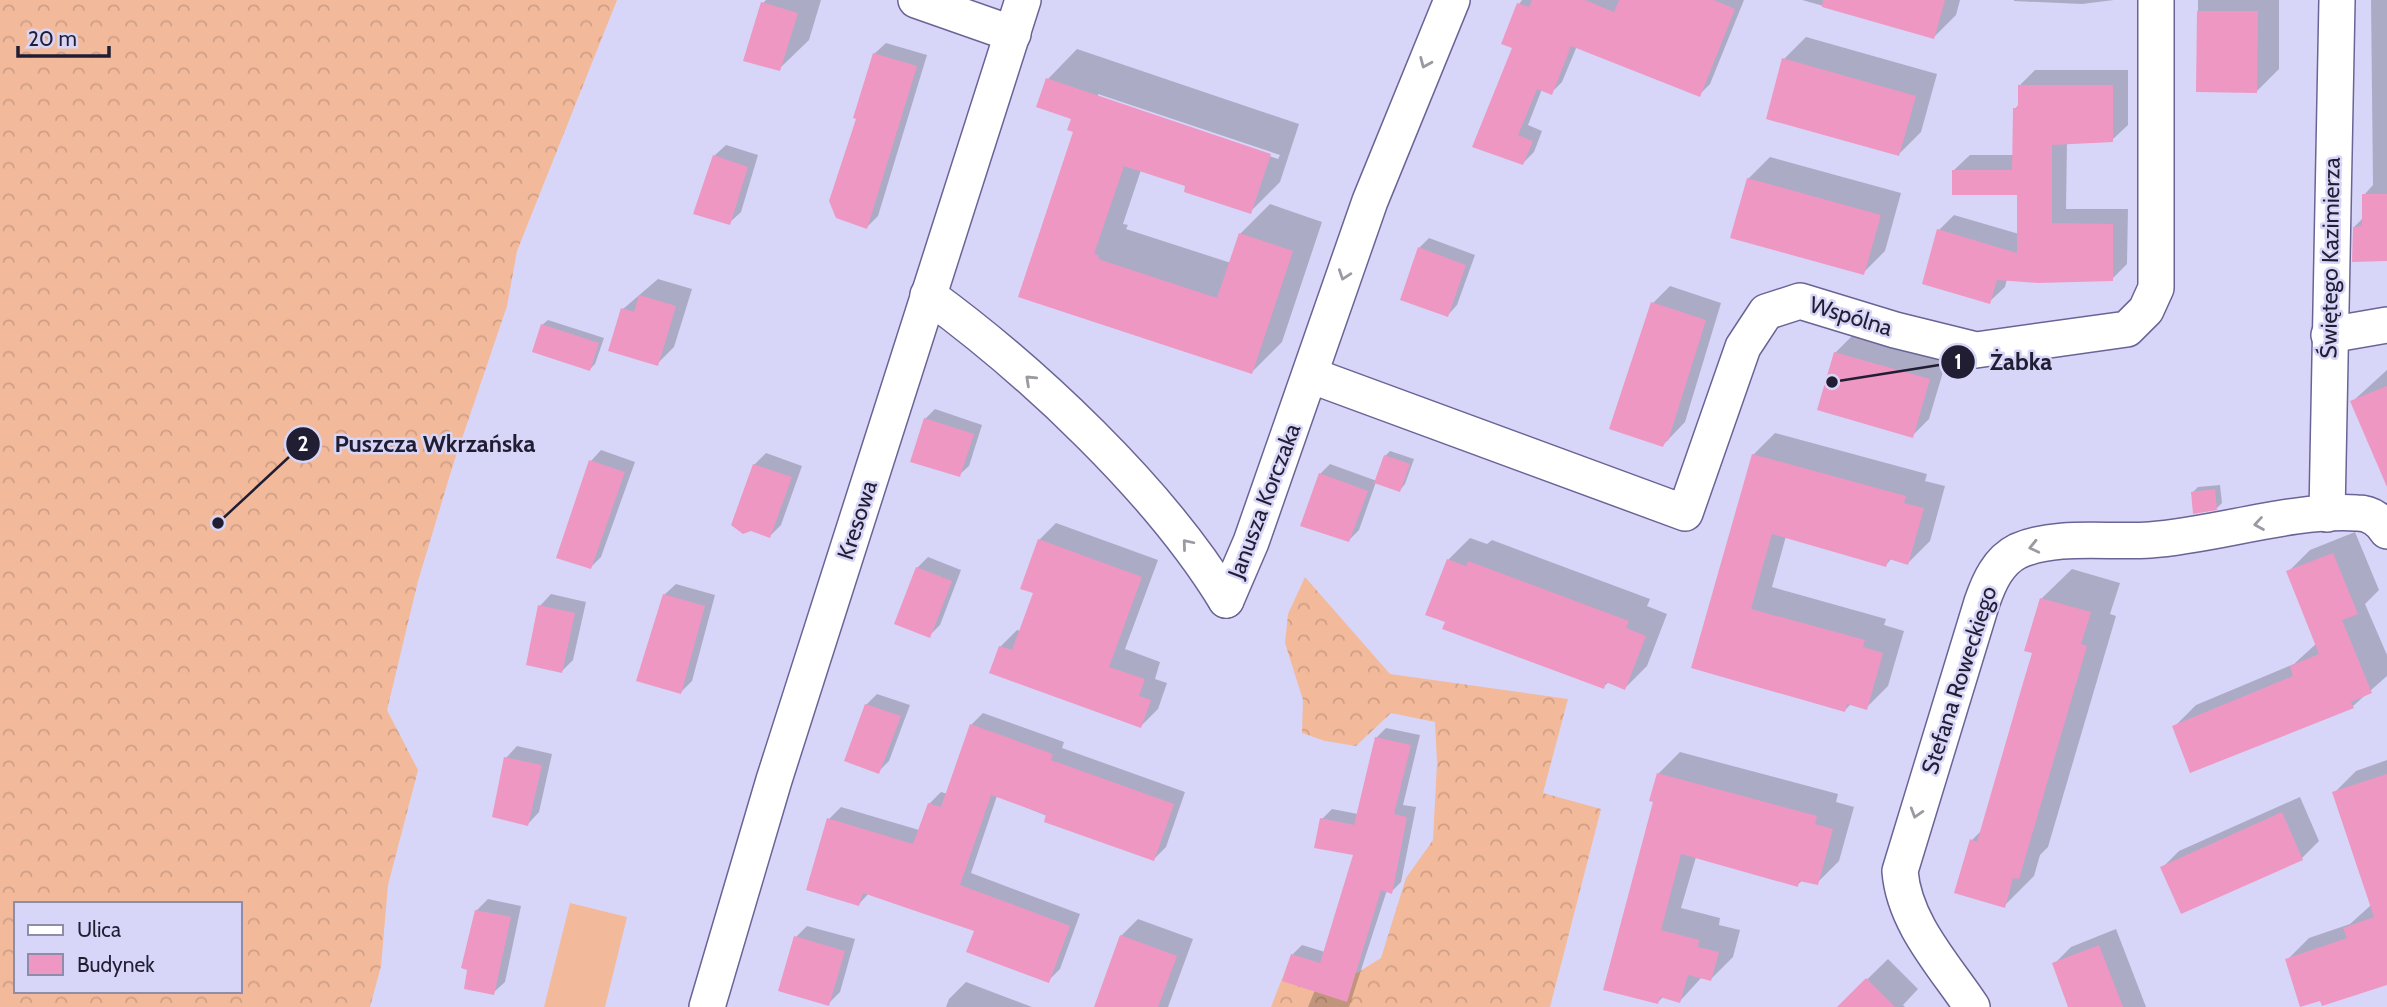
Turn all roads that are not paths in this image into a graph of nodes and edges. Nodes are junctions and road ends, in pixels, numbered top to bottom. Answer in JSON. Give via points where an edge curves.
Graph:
{"nodes":[{"id":1,"x":916,"y":0,"type":"edge"},
{"id":2,"x":1023,"y":0,"type":"edge"},
{"id":3,"x":1452,"y":0,"type":"edge"},
{"id":4,"x":2156,"y":0,"type":"edge"},
{"id":5,"x":2336,"y":1,"type":"edge"},
{"id":6,"x":1013,"y":34,"type":"junction"},
{"id":7,"x":928,"y":295,"type":"junction"},
{"id":8,"x":2387,"y":325,"type":"edge"},
{"id":9,"x":2329,"y":335,"type":"junction"},
{"id":10,"x":1310,"y":375,"type":"junction"},
{"id":11,"x":2327,"y":513,"type":"junction"},
{"id":12,"x":2387,"y":531,"type":"edge"},
{"id":13,"x":707,"y":1007,"type":"edge"},
{"id":14,"x":1972,"y":1007,"type":"edge"}],
"edges":[{"from":1,"to":6,"type":"street"},
{"from":2,"to":6,"type":"street","name":"Kresowa"},
{"from":3,"to":10,"type":"street","name":"Janusza Korczaka","one_way":true,"via":[[1370,201]]},
{"from":4,"to":10,"type":"street","name":"Wspólna","via":[[2156,288],[2146,310],[2127,329],[1976,350],[1800,301],[1766,312],[1743,347],[1685,513]]},
{"from":5,"to":9,"type":"street","name":"Świętego Kazimierza"},
{"from":6,"to":7,"type":"street","name":"Kresowa"},
{"from":10,"to":7,"type":"street","name":"Janusza Korczaka","one_way":true,"via":[[1226,600],[1204,564],[1137,484],[1017,368]]},
{"from":7,"to":13,"type":"street","name":"Kresowa"},
{"from":8,"to":9,"type":"street"},
{"from":9,"to":11,"type":"street","name":"Świętego Kazimierza"},
{"from":11,"to":12,"type":"street","name":"Stefana Roweckiego","via":[[2360,513],[2380,520]]},
{"from":11,"to":14,"type":"street","name":"Stefana Roweckiego","one_way":true,"via":[[2152,540],[2041,545],[2017,552],[1997,569],[1982,602],[1900,871],[1910,914]]}]}
